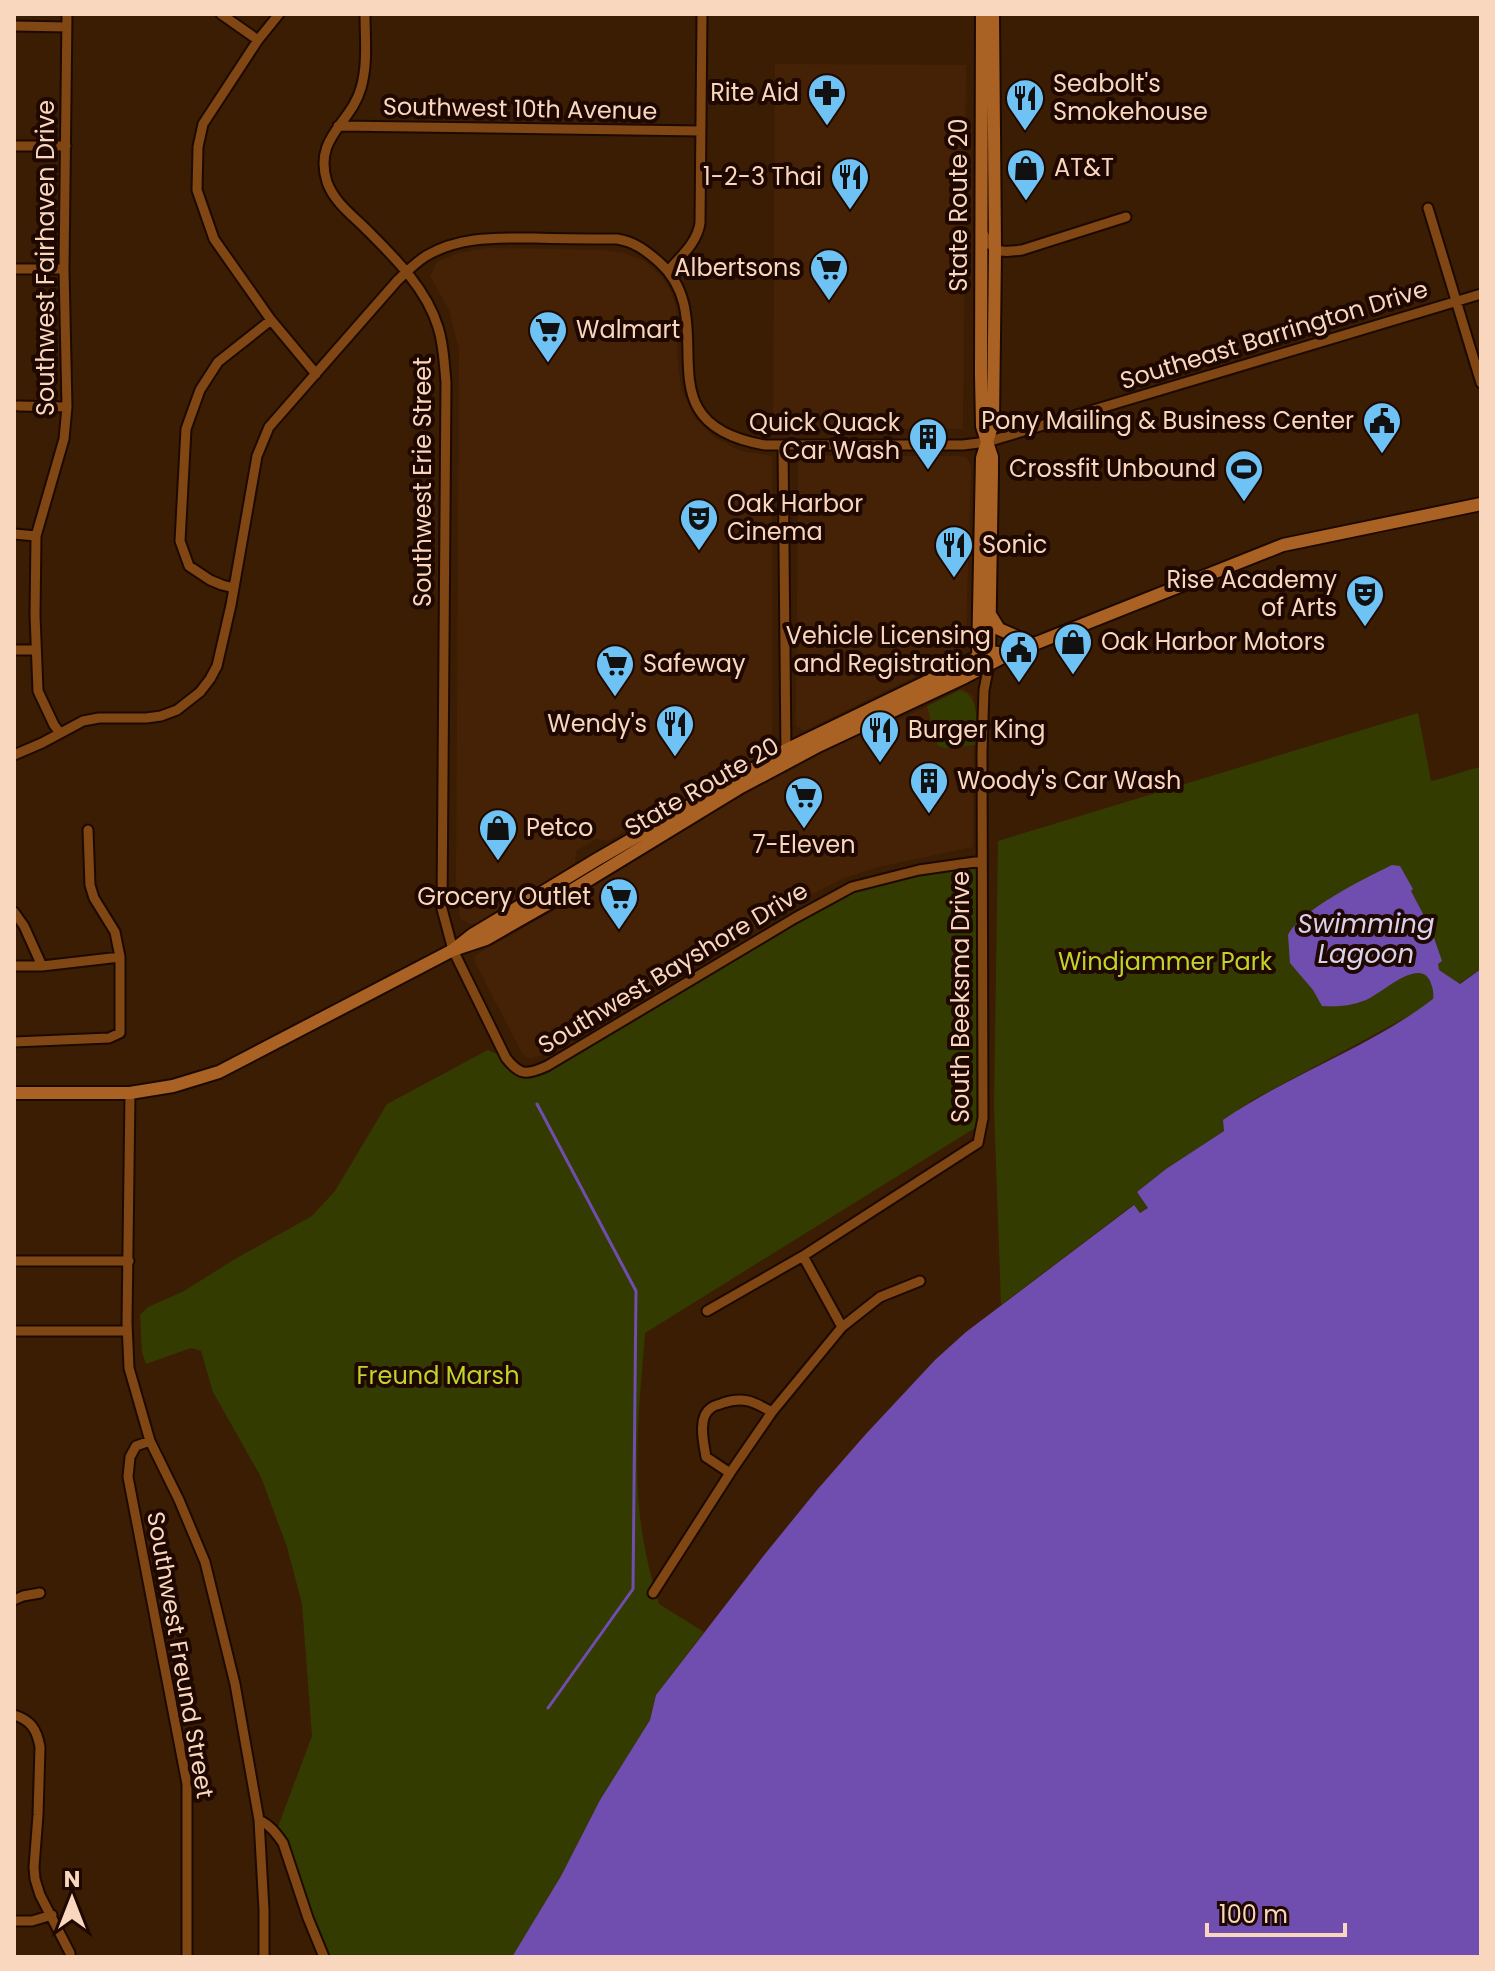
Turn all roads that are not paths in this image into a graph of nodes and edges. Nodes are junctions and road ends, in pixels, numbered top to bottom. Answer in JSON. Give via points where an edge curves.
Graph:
{"nodes":[{"id":1,"x":67,"y":14,"type":"edge"},
{"id":2,"x":221,"y":14,"type":"edge"},
{"id":3,"x":279,"y":14,"type":"edge"},
{"id":4,"x":365,"y":14,"type":"edge"},
{"id":5,"x":702,"y":14,"type":"edge"},
{"id":6,"x":982,"y":14,"type":"edge"},
{"id":7,"x":993,"y":14,"type":"edge"},
{"id":8,"x":14,"y":26,"type":"edge"},
{"id":9,"x":67,"y":27,"type":"junction"},
{"id":10,"x":258,"y":40,"type":"junction"},
{"id":11,"x":338,"y":126,"type":"junction"},
{"id":12,"x":701,"y":131,"type":"junction"},
{"id":13,"x":14,"y":146,"type":"edge"},
{"id":14,"x":66,"y":146,"type":"junction"},
{"id":15,"x":1428,"y":208,"type":"dead end"},
{"id":16,"x":1126,"y":217,"type":"dead end"},
{"id":17,"x":981,"y":228,"type":"junction"},
{"id":18,"x":995,"y":250,"type":"junction"},
{"id":19,"x":14,"y":269,"type":"edge"},
{"id":20,"x":64,"y":269,"type":"junction"},
{"id":21,"x":669,"y":270,"type":"junction"},
{"id":22,"x":407,"y":272,"type":"junction"},
{"id":23,"x":1481,"y":294,"type":"edge"},
{"id":24,"x":1457,"y":300,"type":"junction"},
{"id":25,"x":271,"y":320,"type":"junction"},
{"id":26,"x":316,"y":374,"type":"junction"},
{"id":27,"x":1481,"y":383,"type":"edge"},
{"id":28,"x":18,"y":406,"type":"dead end"},
{"id":29,"x":67,"y":407,"type":"junction"},
{"id":30,"x":987,"y":442,"type":"junction"},
{"id":31,"x":783,"y":445,"type":"junction"},
{"id":32,"x":1481,"y":504,"type":"edge"},
{"id":33,"x":14,"y":534,"type":"edge"},
{"id":34,"x":36,"y":536,"type":"junction"},
{"id":35,"x":234,"y":588,"type":"junction"},
{"id":36,"x":991,"y":616,"type":"junction"},
{"id":37,"x":1033,"y":644,"type":"junction"},
{"id":38,"x":14,"y":650,"type":"edge"},
{"id":39,"x":35,"y":650,"type":"junction"},
{"id":40,"x":984,"y":661,"type":"junction"},
{"id":41,"x":60,"y":733,"type":"junction"},
{"id":42,"x":786,"y":750,"type":"junction"},
{"id":43,"x":14,"y":755,"type":"edge"},
{"id":44,"x":780,"y":767,"type":"junction"},
{"id":45,"x":88,"y":830,"type":"dead end"},
{"id":46,"x":982,"y":861,"type":"junction"},
{"id":47,"x":14,"y":912,"type":"edge"},
{"id":48,"x":453,"y":950,"type":"junction"},
{"id":49,"x":120,"y":957,"type":"junction"},
{"id":50,"x":14,"y":966,"type":"edge"},
{"id":51,"x":42,"y":966,"type":"junction"},
{"id":52,"x":14,"y":1042,"type":"edge"},
{"id":53,"x":14,"y":1093,"type":"edge"},
{"id":54,"x":130,"y":1093,"type":"junction"},
{"id":55,"x":803,"y":1256,"type":"junction"},
{"id":56,"x":14,"y":1261,"type":"edge"},
{"id":57,"x":129,"y":1261,"type":"junction"},
{"id":58,"x":920,"y":1281,"type":"dead end"},
{"id":59,"x":707,"y":1311,"type":"dead end"},
{"id":60,"x":842,"y":1327,"type":"junction"},
{"id":61,"x":14,"y":1331,"type":"edge"},
{"id":62,"x":127,"y":1331,"type":"junction"},
{"id":63,"x":772,"y":1412,"type":"junction"},
{"id":64,"x":152,"y":1446,"type":"junction"},
{"id":65,"x":730,"y":1473,"type":"junction"},
{"id":66,"x":40,"y":1593,"type":"dead end"},
{"id":67,"x":653,"y":1593,"type":"dead end"},
{"id":68,"x":14,"y":1600,"type":"edge"},
{"id":69,"x":14,"y":1715,"type":"edge"},
{"id":70,"x":259,"y":1820,"type":"junction"},
{"id":71,"x":52,"y":1915,"type":"junction"},
{"id":72,"x":14,"y":1921,"type":"edge"},
{"id":73,"x":70,"y":1957,"type":"edge"},
{"id":74,"x":187,"y":1957,"type":"edge"},
{"id":75,"x":264,"y":1957,"type":"edge"},
{"id":76,"x":324,"y":1957,"type":"edge"}],
"edges":[{"from":1,"to":9,"type":"street","name":"Southwest Fairhaven Drive"},
{"from":2,"to":10,"type":"street"},
{"from":3,"to":10,"type":"street"},
{"from":4,"to":11,"type":"street","name":"Southwest Erie Street","via":[[361,89]]},
{"from":5,"to":12,"type":"street"},
{"from":6,"to":17,"type":"main road","name":"State Route 20"},
{"from":7,"to":18,"type":"main road","name":"State Route 20"},
{"from":8,"to":9,"type":"street"},
{"from":9,"to":14,"type":"street","name":"Southwest Fairhaven Drive"},
{"from":10,"to":25,"type":"street","via":[[203,124],[197,190],[214,239]]},
{"from":11,"to":12,"type":"street","name":"Southwest 10th Avenue"},
{"from":11,"to":22,"type":"street","name":"Southwest Erie Street","via":[[326,146],[328,183],[340,204]]},
{"from":12,"to":21,"type":"street","via":[[699,233]]},
{"from":13,"to":14,"type":"street"},
{"from":14,"to":20,"type":"street","name":"Southwest Fairhaven Drive"},
{"from":15,"to":24,"type":"street"},
{"from":16,"to":18,"type":"street","via":[[1022,250]]},
{"from":17,"to":18,"type":"street"},
{"from":17,"to":30,"type":"main road","name":"State Route 20","via":[[982,426]]},
{"from":18,"to":30,"type":"main road","name":"State Route 20","via":[[993,423]]},
{"from":19,"to":20,"type":"street"},
{"from":20,"to":29,"type":"street","name":"Southwest Fairhaven Drive"},
{"from":21,"to":22,"type":"street","via":[[643,248],[617,239],[494,238],[439,249]]},
{"from":21,"to":31,"type":"street","name":"Southeast Barrington Drive","via":[[688,322],[690,390],[705,417],[726,435]]},
{"from":22,"to":26,"type":"street"},
{"from":22,"to":48,"type":"street","name":"Southwest Erie Street","via":[[438,326],[446,382],[442,909]]},
{"from":23,"to":24,"type":"street","name":"Southeast Barrington Drive"},
{"from":24,"to":27,"type":"street"},
{"from":24,"to":30,"type":"street","name":"Southeast Barrington Drive"},
{"from":25,"to":26,"type":"street"},
{"from":25,"to":35,"type":"street","via":[[218,362],[200,390],[186,429],[180,541],[189,566]]},
{"from":26,"to":35,"type":"street","via":[[269,427],[259,447]]},
{"from":28,"to":29,"type":"street"},
{"from":29,"to":34,"type":"street","name":"Southwest Fairhaven Drive","via":[[64,439]]},
{"from":30,"to":31,"type":"street","name":"Southeast Barrington Drive"},
{"from":30,"to":36,"type":"main road","name":"State Route 20","via":[[992,457]]},
{"from":30,"to":40,"type":"main road","name":"State Route 20","via":[[982,458]]},
{"from":31,"to":42,"type":"street"},
{"from":32,"to":37,"type":"main road","via":[[1299,540]]},
{"from":33,"to":34,"type":"street"},
{"from":34,"to":39,"type":"street","name":"Southwest Fairhaven Drive"},
{"from":35,"to":41,"type":"street","via":[[217,666],[190,702],[161,716],[99,718]]},
{"from":36,"to":37,"type":"main road","via":[[999,629]]},
{"from":36,"to":40,"type":"main road","name":"State Route 20"},
{"from":37,"to":40,"type":"main road"},
{"from":38,"to":39,"type":"street"},
{"from":39,"to":41,"type":"street","name":"Southwest Fairhaven Drive","via":[[38,691]]},
{"from":40,"to":42,"type":"main road","name":"State Route 20"},
{"from":40,"to":44,"type":"main road","name":"State Route 20"},
{"from":40,"to":46,"type":"street","name":"South Beeksma Drive"},
{"from":41,"to":43,"type":"street"},
{"from":42,"to":44,"type":"street"},
{"from":42,"to":48,"type":"main road","name":"State Route 20"},
{"from":44,"to":48,"type":"main road","name":"State Route 20","via":[[486,939]]},
{"from":45,"to":49,"type":"street","via":[[90,885],[115,932]]},
{"from":46,"to":48,"type":"street","name":"Southwest Bayshore Drive","via":[[852,887],[547,1066],[523,1074],[506,1058]]},
{"from":46,"to":55,"type":"street","name":"South Beeksma Drive","via":[[983,1118],[978,1143]]},
{"from":47,"to":51,"type":"street"},
{"from":48,"to":54,"type":"main road","name":"State Route 20","via":[[219,1072]]},
{"from":49,"to":51,"type":"street"},
{"from":49,"to":52,"type":"street","via":[[120,1033],[109,1038]]},
{"from":50,"to":51,"type":"street"},
{"from":53,"to":54,"type":"main road","name":"State Route 20"},
{"from":54,"to":57,"type":"street"},
{"from":55,"to":59,"type":"street"},
{"from":55,"to":60,"type":"street"},
{"from":56,"to":57,"type":"street"},
{"from":57,"to":62,"type":"street"},
{"from":58,"to":60,"type":"street","via":[[880,1297]]},
{"from":60,"to":63,"type":"street"},
{"from":61,"to":62,"type":"street"},
{"from":62,"to":64,"type":"street","via":[[129,1368]]},
{"from":63,"to":65,"type":"street"},
{"from":63,"to":65,"type":"street","via":[[752,1401],[735,1400],[706,1413],[701,1434],[706,1457]]},
{"from":64,"to":70,"type":"street","via":[[205,1562],[235,1684]]},
{"from":64,"to":74,"type":"street","name":"Southwest Freund Street","via":[[130,1457],[128,1477],[187,1784]]},
{"from":65,"to":67,"type":"street"},
{"from":66,"to":68,"type":"street"},
{"from":69,"to":71,"type":"street","via":[[29,1722],[38,1736],[34,1867],[40,1895]]},
{"from":70,"to":75,"type":"street"},
{"from":70,"to":76,"type":"street","via":[[283,1843]]},
{"from":71,"to":72,"type":"street"},
{"from":71,"to":73,"type":"street"}]}
